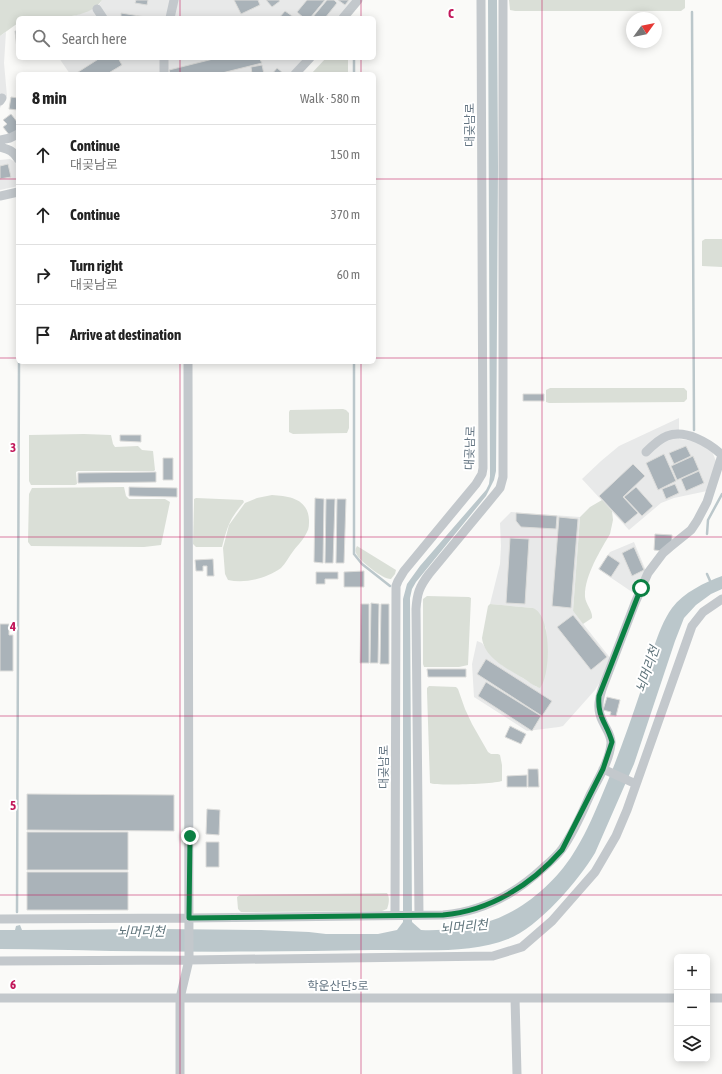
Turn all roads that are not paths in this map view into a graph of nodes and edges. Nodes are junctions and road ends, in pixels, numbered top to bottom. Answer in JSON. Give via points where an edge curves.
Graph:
{"nodes":[{"id":1,"x":174,"y":0,"type":"edge"},
{"id":2,"x":358,"y":0,"type":"edge"},
{"id":3,"x":482,"y":0,"type":"edge"},
{"id":4,"x":503,"y":0,"type":"edge"},
{"id":5,"x":97,"y":9,"type":"dead end"},
{"id":6,"x":102,"y":16,"type":"edge"},
{"id":7,"x":170,"y":16,"type":"edge"},
{"id":8,"x":345,"y":16,"type":"edge"},
{"id":9,"x":164,"y":60,"type":"edge"},
{"id":10,"x":308,"y":60,"type":"edge"},
{"id":11,"x":164,"y":72,"type":"edge"},
{"id":12,"x":297,"y":72,"type":"edge"},
{"id":13,"x":16,"y":135,"type":"edge"},
{"id":14,"x":0,"y":140,"type":"edge"},
{"id":15,"x":0,"y":147,"type":"edge"},
{"id":16,"x":16,"y":154,"type":"edge"},
{"id":17,"x":16,"y":192,"type":"edge"},
{"id":18,"x":0,"y":196,"type":"edge"},
{"id":19,"x":188,"y":364,"type":"edge"},
{"id":20,"x":646,"y":452,"type":"dead end"},
{"id":21,"x":722,"y":455,"type":"edge"},
{"id":22,"x":722,"y":599,"type":"edge"},
{"id":23,"x":603,"y":769,"type":"junction"},
{"id":24,"x":636,"y":784,"type":"junction"},
{"id":25,"x":395,"y":915,"type":"junction"},
{"id":26,"x":418,"y":915,"type":"junction"},
{"id":27,"x":189,"y":918,"type":"junction"},
{"id":28,"x":0,"y":919,"type":"edge"},
{"id":29,"x":189,"y":960,"type":"junction"},
{"id":30,"x":0,"y":961,"type":"edge"},
{"id":31,"x":0,"y":998,"type":"edge"},
{"id":32,"x":180,"y":998,"type":"junction"},
{"id":33,"x":515,"y":998,"type":"junction"},
{"id":34,"x":674,"y":998,"type":"edge"},
{"id":35,"x":710,"y":998,"type":"edge"},
{"id":36,"x":722,"y":998,"type":"edge"},
{"id":37,"x":180,"y":1074,"type":"edge"},
{"id":38,"x":517,"y":1074,"type":"edge"}],
"edges":[{"from":1,"to":7,"type":"street"},
{"from":2,"to":8,"type":"street"},
{"from":3,"to":25,"type":"street","name":"대곶남로","via":[[483,468],[476,484],[404,571],[396,586]]},
{"from":4,"to":26,"type":"street","via":[[503,477],[500,488],[428,574],[417,594]]},
{"from":5,"to":6,"type":"street"},
{"from":9,"to":11,"type":"street"},
{"from":10,"to":12,"type":"street"},
{"from":13,"to":14,"type":"street"},
{"from":15,"to":16,"type":"street"},
{"from":17,"to":18,"type":"street"},
{"from":19,"to":27,"type":"street"},
{"from":20,"to":21,"type":"street","via":[[662,439],[676,435],[706,442]]},
{"from":21,"to":23,"type":"street","via":[[707,502],[697,521],[691,530],[670,546],[648,573],[599,696],[600,715],[612,742]]},
{"from":22,"to":24,"type":"street","via":[[703,612],[692,626]]},
{"from":23,"to":24,"type":"street"},
{"from":23,"to":26,"type":"street","via":[[562,850],[528,881],[484,906],[454,914]]},
{"from":24,"to":29,"type":"street","via":[[616,836],[595,872],[552,921],[522,947],[493,956]]},
{"from":25,"to":26,"type":"street"},
{"from":25,"to":27,"type":"street"},
{"from":27,"to":28,"type":"street"},
{"from":27,"to":29,"type":"street"},
{"from":29,"to":30,"type":"street"},
{"from":29,"to":32,"type":"street"},
{"from":31,"to":32,"type":"street","name":"학운산단5로"},
{"from":32,"to":33,"type":"street","name":"학운산단5로"},
{"from":32,"to":37,"type":"street"},
{"from":33,"to":34,"type":"street","name":"학운산단5로"},
{"from":33,"to":38,"type":"street"},
{"from":35,"to":36,"type":"street"}]}
